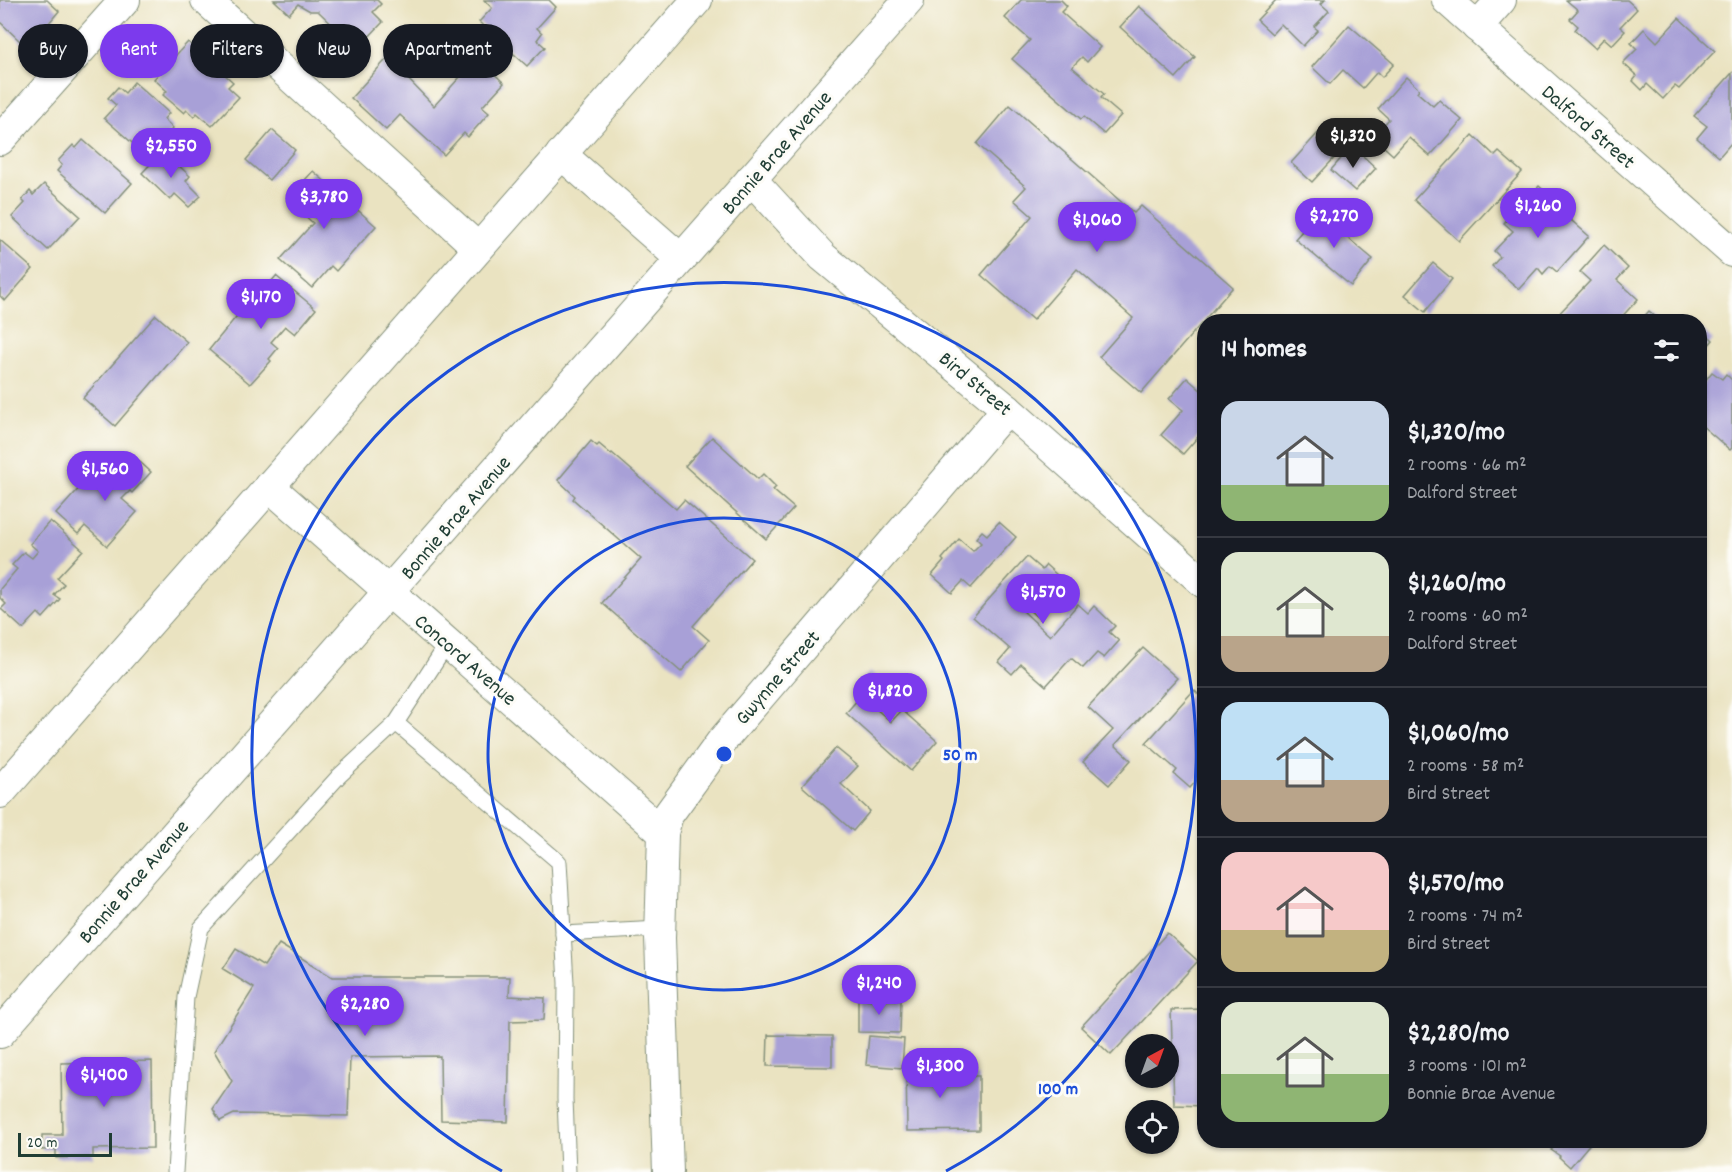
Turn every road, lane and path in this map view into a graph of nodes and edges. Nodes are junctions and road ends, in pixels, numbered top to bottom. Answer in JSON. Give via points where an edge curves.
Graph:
{"nodes":[{"id":1,"x":125,"y":0,"type":"edge"},
{"id":2,"x":206,"y":0,"type":"edge"},
{"id":3,"x":697,"y":0,"type":"edge"},
{"id":4,"x":909,"y":0,"type":"edge"},
{"id":5,"x":1447,"y":0,"type":"edge"},
{"id":6,"x":1501,"y":0,"type":"edge"},
{"id":7,"x":1477,"y":27,"type":"junction"},
{"id":8,"x":0,"y":140,"type":"edge"},
{"id":9,"x":561,"y":154,"type":"junction"},
{"id":10,"x":752,"y":179,"type":"junction"},
{"id":11,"x":478,"y":248,"type":"junction"},
{"id":12,"x":1732,"y":252,"type":"edge"},
{"id":13,"x":681,"y":259,"type":"junction"},
{"id":14,"x":1008,"y":409,"type":"junction"},
{"id":15,"x":270,"y":486,"type":"junction"},
{"id":16,"x":1197,"y":577,"type":"edge"},
{"id":17,"x":389,"y":591,"type":"junction"},
{"id":18,"x":448,"y":643,"type":"junction"},
{"id":19,"x":396,"y":723,"type":"junction"},
{"id":20,"x":0,"y":793,"type":"edge"},
{"id":21,"x":663,"y":833,"type":"junction"},
{"id":22,"x":660,"y":929,"type":"junction"},
{"id":23,"x":563,"y":934,"type":"junction"},
{"id":24,"x":0,"y":1033,"type":"edge"},
{"id":25,"x":175,"y":1172,"type":"edge"},
{"id":26,"x":568,"y":1172,"type":"edge"},
{"id":27,"x":668,"y":1172,"type":"edge"}],
"edges":[{"from":1,"to":8,"type":"street"},
{"from":2,"to":11,"type":"street"},
{"from":3,"to":9,"type":"street"},
{"from":4,"to":10,"type":"street","name":"Bonnie Brae Avenue"},
{"from":5,"to":7,"type":"street","name":"Dalford Street"},
{"from":6,"to":7,"type":"street"},
{"from":7,"to":12,"type":"street","name":"Dalford Street"},
{"from":9,"to":11,"type":"street"},
{"from":9,"to":13,"type":"street"},
{"from":10,"to":13,"type":"street","name":"Bonnie Brae Avenue"},
{"from":10,"to":14,"type":"street","name":"Bird Street","via":[[823,257]]},
{"from":11,"to":15,"type":"street"},
{"from":13,"to":17,"type":"street","name":"Bonnie Brae Avenue"},
{"from":14,"to":16,"type":"street","name":"Bird Street"},
{"from":14,"to":21,"type":"street","name":"Gwynne Street","via":[[721,742],[668,815]]},
{"from":15,"to":17,"type":"street","name":"Concord Avenue"},
{"from":15,"to":20,"type":"street"},
{"from":17,"to":18,"type":"street","name":"Concord Avenue"},
{"from":17,"to":24,"type":"street","name":"Bonnie Brae Avenue"},
{"from":18,"to":19,"type":"lane"},
{"from":18,"to":21,"type":"street","name":"Concord Avenue"},
{"from":19,"to":23,"type":"lane","via":[[559,862]]},
{"from":19,"to":25,"type":"lane","via":[[339,777],[201,928],[186,997]]},
{"from":21,"to":22,"type":"street","name":"Gwynne Street"},
{"from":22,"to":23,"type":"lane"},
{"from":22,"to":27,"type":"street","name":"Gwynne Street"},
{"from":23,"to":26,"type":"lane"}]}
